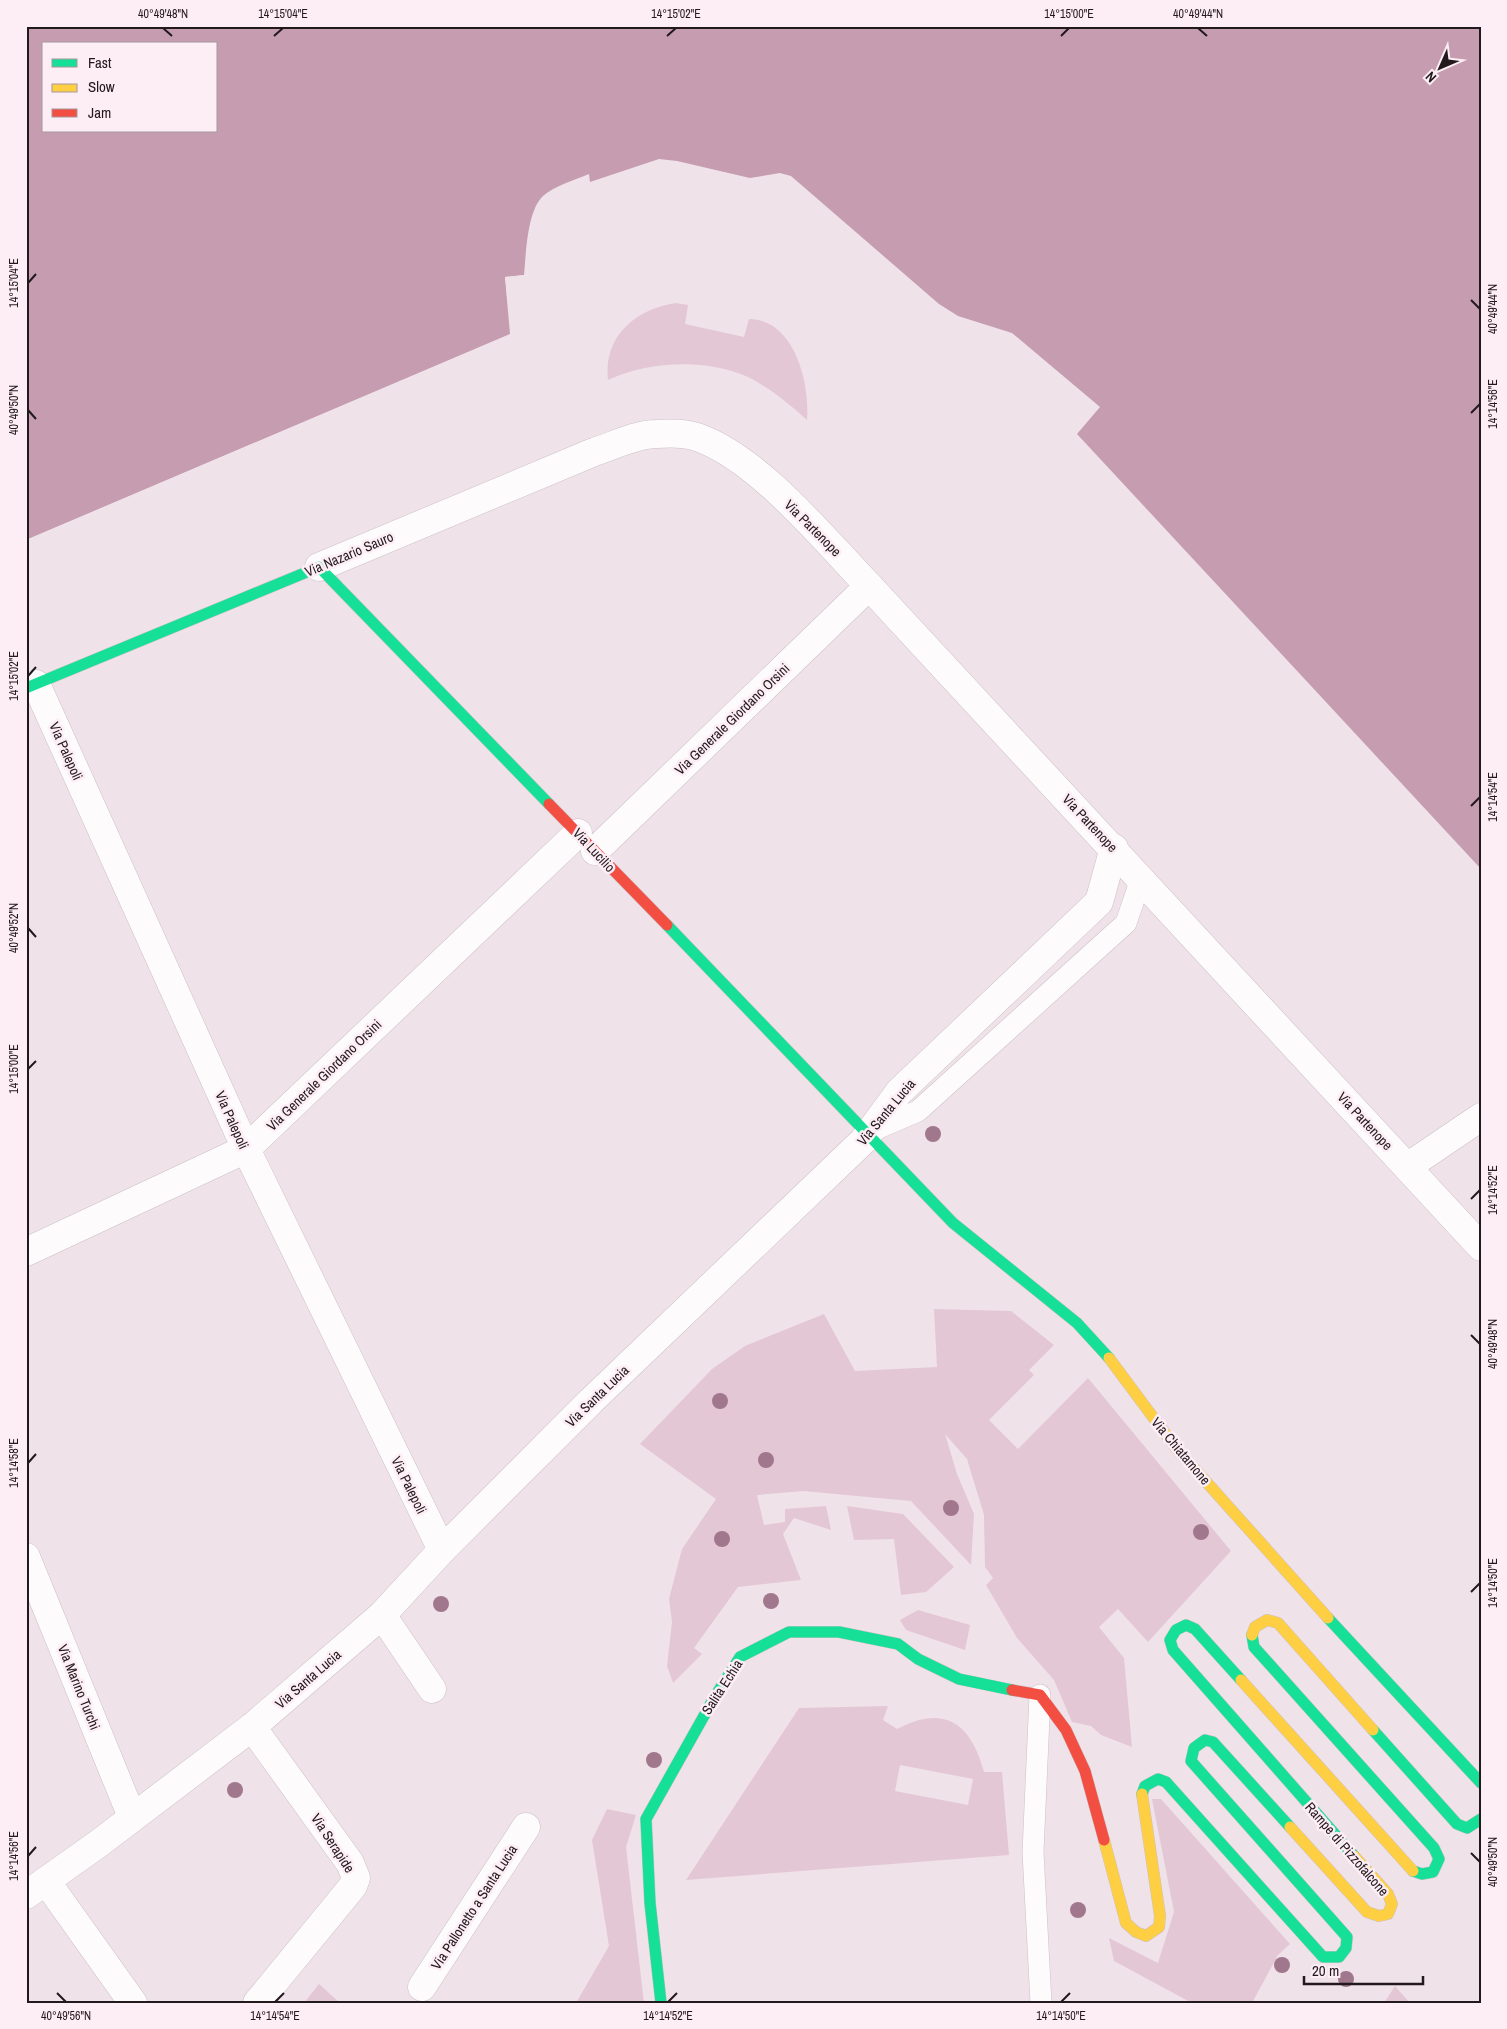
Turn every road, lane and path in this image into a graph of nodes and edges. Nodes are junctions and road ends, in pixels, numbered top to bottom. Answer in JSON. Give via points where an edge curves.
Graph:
{"nodes":[{"id":1,"x":675,"y":434,"type":"joint"},
{"id":2,"x":319,"y":567,"type":"junction"},
{"id":3,"x":869,"y":586,"type":"junction"},
{"id":4,"x":31,"y":686,"type":"edge"},
{"id":5,"x":586,"y":842,"type":"junction"},
{"id":6,"x":1114,"y":848,"type":"junction"},
{"id":7,"x":1141,"y":879,"type":"junction"},
{"id":8,"x":1481,"y":1117,"type":"edge"},
{"id":9,"x":869,"y":1132,"type":"junction"},
{"id":10,"x":246,"y":1149,"type":"junction"},
{"id":11,"x":1407,"y":1167,"type":"junction"},
{"id":12,"x":1481,"y":1247,"type":"edge"},
{"id":13,"x":26,"y":1252,"type":"edge"},
{"id":14,"x":442,"y":1550,"type":"junction"},
{"id":15,"x":26,"y":1557,"type":"edge"},
{"id":16,"x":382,"y":1615,"type":"junction"},
{"id":17,"x":432,"y":1689,"type":"dead end"},
{"id":18,"x":1040,"y":1695,"type":"junction"},
{"id":19,"x":252,"y":1727,"type":"junction"},
{"id":20,"x":1481,"y":1783,"type":"edge"},
{"id":21,"x":132,"y":1817,"type":"junction"},
{"id":22,"x":1481,"y":1820,"type":"edge"},
{"id":23,"x":526,"y":1827,"type":"dead end"},
{"id":24,"x":36,"y":1888,"type":"edge"},
{"id":25,"x":422,"y":1987,"type":"dead end"},
{"id":26,"x":133,"y":2003,"type":"edge"},
{"id":27,"x":257,"y":2003,"type":"edge"},
{"id":28,"x":661,"y":2003,"type":"edge"},
{"id":29,"x":1040,"y":2003,"type":"edge"}],
"edges":[{"from":1,"to":2,"type":"street","name":"Via Nazario Sauro","via":[[654,434],[594,452]]},
{"from":1,"to":3,"type":"street","name":"Via Partenope","via":[[696,436],[742,460],[797,511]]},
{"from":2,"to":4,"type":"street","name":"Via Nazario Sauro"},
{"from":2,"to":5,"type":"street","name":"Via Lucilio"},
{"from":3,"to":5,"type":"street","name":"Via Generale Giordano Orsini"},
{"from":3,"to":6,"type":"street","name":"Via Partenope"},
{"from":4,"to":10,"type":"street","name":"Via Palepoli"},
{"from":5,"to":9,"type":"street","name":"Via Lucilio"},
{"from":5,"to":10,"type":"street","name":"Via Generale Giordano Orsini"},
{"from":6,"to":7,"type":"street","name":"Via Partenope"},
{"from":6,"to":9,"type":"street","name":"Via Santa Lucia","via":[[1099,902],[899,1092]]},
{"from":7,"to":9,"type":"lane","via":[[1126,923],[918,1111]]},
{"from":7,"to":11,"type":"street","name":"Via Partenope"},
{"from":8,"to":11,"type":"street"},
{"from":9,"to":14,"type":"street","name":"Via Santa Lucia"},
{"from":9,"to":20,"type":"street","name":"Via Chiatamone","via":[[953,1223],[1034,1286],[1106,1354],[1176,1448]]},
{"from":10,"to":13,"type":"street","name":"Via Generale Giordano Orsini"},
{"from":10,"to":14,"type":"street","name":"Via Palepoli"},
{"from":11,"to":12,"type":"street","name":"Via Partenope"},
{"from":14,"to":16,"type":"street","name":"Via Santa Lucia"},
{"from":15,"to":21,"type":"street","name":"Via Marino Turchi"},
{"from":16,"to":17,"type":"street"},
{"from":16,"to":19,"type":"street","name":"Via Santa Lucia"},
{"from":18,"to":22,"type":"street","name":"Rampe di Pizzofalcone","via":[[1066,1730],[1084,1771],[1126,1923],[1146,1936],[1158,1927],[1160,1916],[1141,1796],[1145,1786],[1158,1779],[1166,1782],[1323,1958],[1333,1960],[1342,1956],[1348,1947],[1347,1937],[1191,1762],[1191,1752],[1196,1744],[1205,1740],[1213,1742],[1367,1912],[1379,1916],[1388,1914],[1392,1904],[1388,1894],[1174,1650],[1170,1640],[1176,1630],[1186,1625],[1195,1629],[1410,1870],[1422,1874],[1433,1872],[1439,1860],[1434,1848],[1254,1647],[1251,1636],[1255,1627],[1267,1620],[1278,1623],[1457,1824],[1467,1828]]},
{"from":18,"to":28,"type":"street","name":"Salita Echia","via":[[959,1678],[918,1659],[898,1644],[839,1632],[789,1632],[740,1657],[646,1819],[650,1903]]},
{"from":18,"to":29,"type":"lane","via":[[1033,1852]]},
{"from":19,"to":21,"type":"street","name":"Via Santa Lucia"},
{"from":19,"to":27,"type":"street","name":"Via Serapide","via":[[350,1863],[356,1878],[353,1886]]},
{"from":21,"to":24,"type":"street","name":"Via Santa Lucia"},
{"from":23,"to":25,"type":"street","name":"Via Pallonetto a Santa Lucia"},
{"from":24,"to":26,"type":"street"}]}
